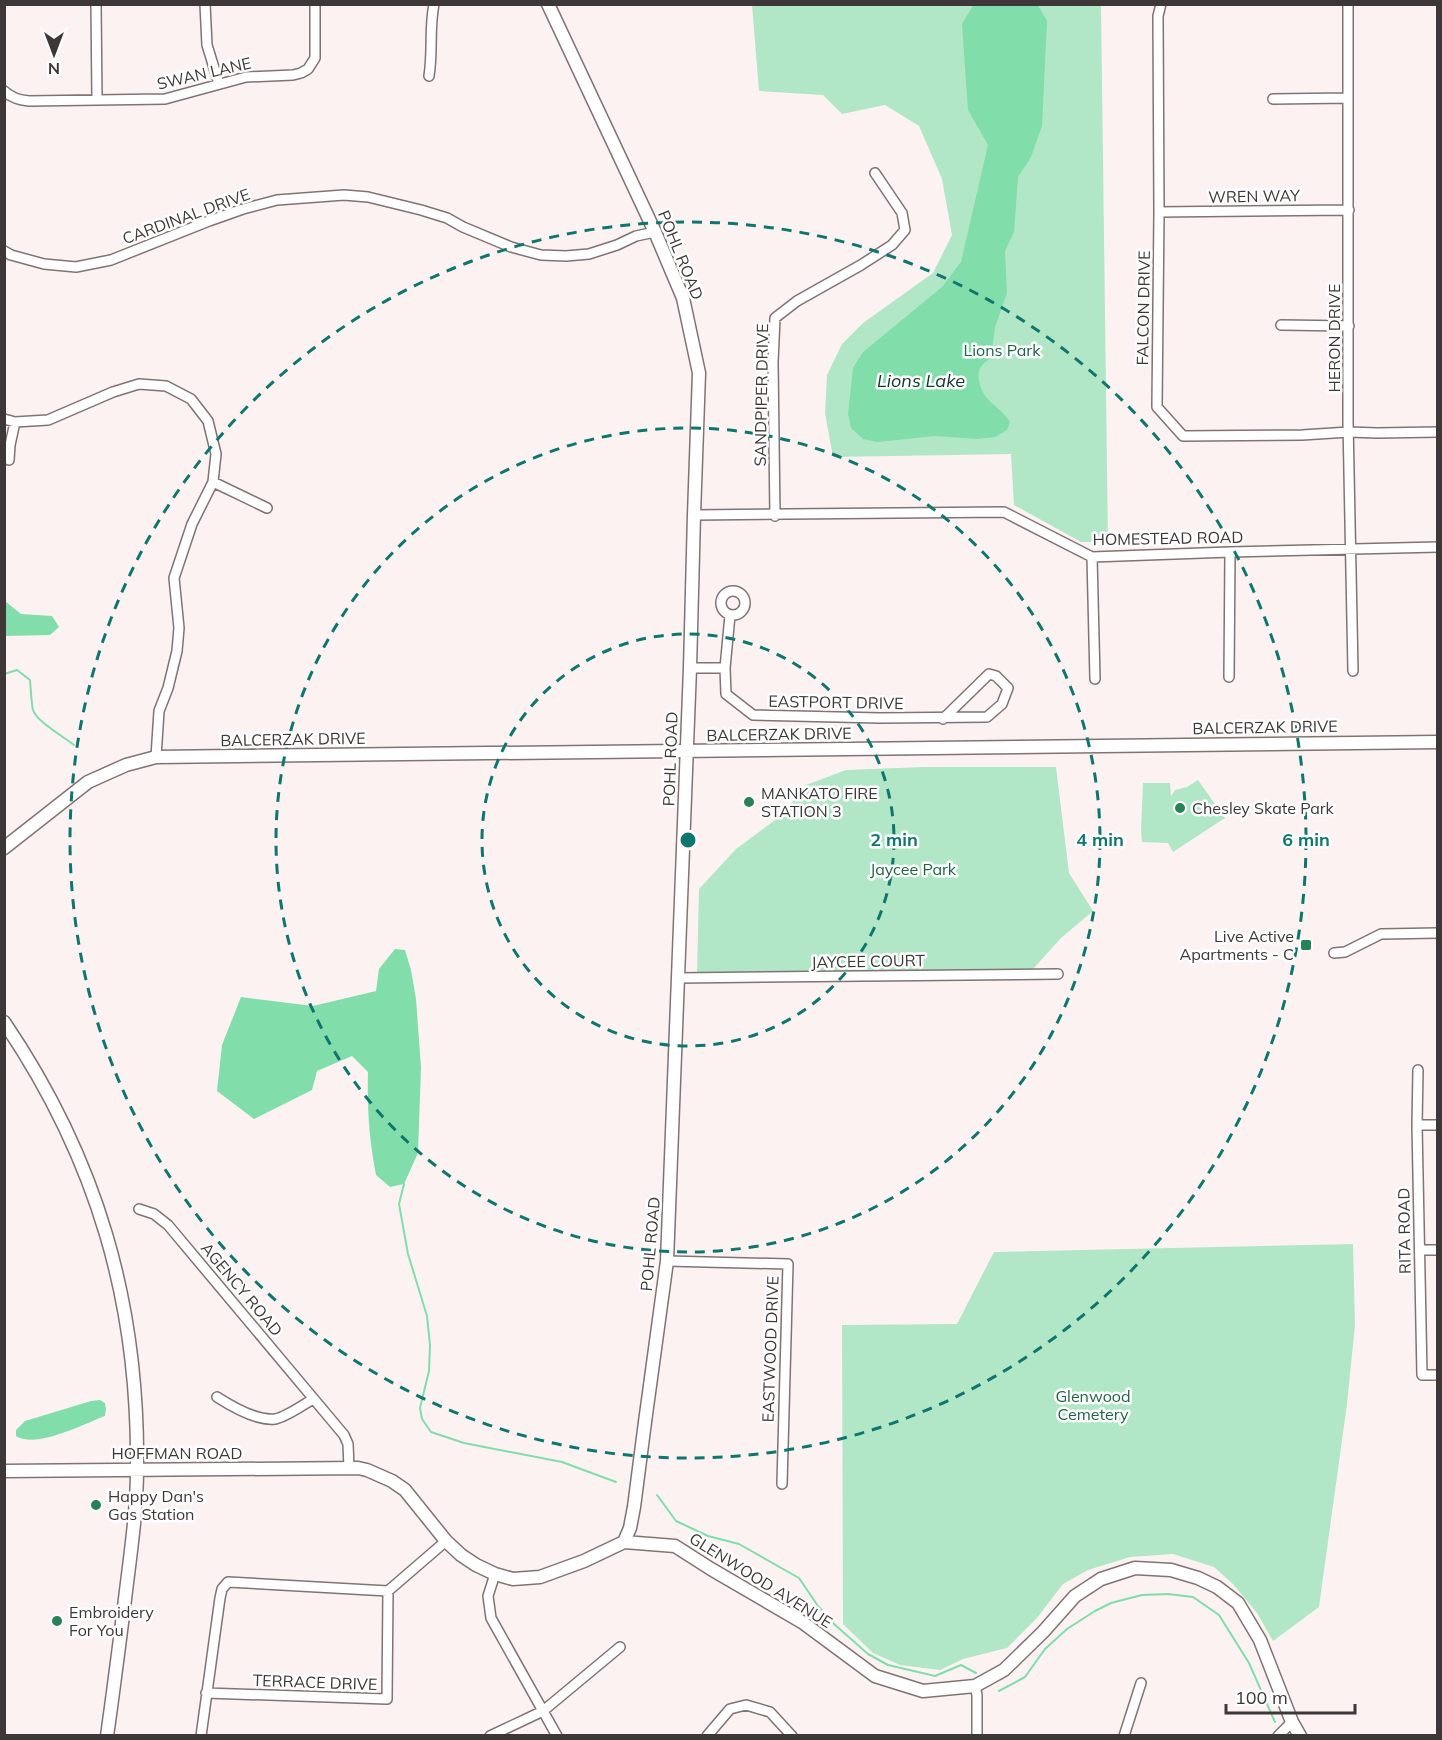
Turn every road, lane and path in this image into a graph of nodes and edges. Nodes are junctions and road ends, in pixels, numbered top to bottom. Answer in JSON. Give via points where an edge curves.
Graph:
{"nodes":[{"id":1,"x":96,"y":4,"type":"edge"},
{"id":2,"x":205,"y":4,"type":"edge"},
{"id":3,"x":315,"y":4,"type":"edge"},
{"id":4,"x":434,"y":4,"type":"edge"},
{"id":5,"x":549,"y":4,"type":"edge"},
{"id":6,"x":1161,"y":4,"type":"edge"},
{"id":7,"x":1348,"y":4,"type":"edge"},
{"id":8,"x":429,"y":76,"type":"dead end"},
{"id":9,"x":219,"y":84,"type":"junction"},
{"id":10,"x":4,"y":91,"type":"edge"},
{"id":11,"x":1348,"y":98,"type":"junction"},
{"id":12,"x":1273,"y":99,"type":"dead end"},
{"id":13,"x":96,"y":100,"type":"junction"},
{"id":14,"x":875,"y":173,"type":"dead end"},
{"id":15,"x":1349,"y":210,"type":"junction"},
{"id":16,"x":1160,"y":212,"type":"junction"},
{"id":17,"x":655,"y":232,"type":"junction"},
{"id":18,"x":4,"y":251,"type":"edge"},
{"id":19,"x":1281,"y":324,"type":"dead end"},
{"id":20,"x":1349,"y":326,"type":"junction"},
{"id":21,"x":4,"y":419,"type":"edge"},
{"id":22,"x":15,"y":422,"type":"junction"},
{"id":23,"x":1349,"y":432,"type":"junction"},
{"id":24,"x":1437,"y":432,"type":"edge"},
{"id":25,"x":9,"y":460,"type":"dead end"},
{"id":26,"x":213,"y":482,"type":"junction"},
{"id":27,"x":267,"y":508,"type":"dead end"},
{"id":28,"x":694,"y":515,"type":"junction"},
{"id":29,"x":775,"y":516,"type":"junction"},
{"id":30,"x":1352,"y":548,"type":"junction"},
{"id":31,"x":1437,"y":548,"type":"edge"},
{"id":32,"x":1230,"y":552,"type":"junction"},
{"id":33,"x":1092,"y":557,"type":"junction"},
{"id":34,"x":730,"y":615,"type":"dead end"},
{"id":35,"x":690,"y":668,"type":"junction"},
{"id":36,"x":725,"y":668,"type":"junction"},
{"id":37,"x":1353,"y":672,"type":"dead end"},
{"id":38,"x":1229,"y":677,"type":"dead end"},
{"id":39,"x":1095,"y":678,"type":"dead end"},
{"id":40,"x":943,"y":718,"type":"junction"},
{"id":41,"x":1437,"y":742,"type":"edge"},
{"id":42,"x":687,"y":751,"type":"junction"},
{"id":43,"x":156,"y":757,"type":"junction"},
{"id":44,"x":4,"y":848,"type":"edge"},
{"id":45,"x":1437,"y":933,"type":"edge"},
{"id":46,"x":1334,"y":952,"type":"dead end"},
{"id":47,"x":1058,"y":974,"type":"dead end"},
{"id":48,"x":678,"y":978,"type":"junction"},
{"id":49,"x":4,"y":1022,"type":"edge"},
{"id":50,"x":1419,"y":1070,"type":"dead end"},
{"id":51,"x":1418,"y":1125,"type":"junction"},
{"id":52,"x":1437,"y":1125,"type":"edge"},
{"id":53,"x":139,"y":1209,"type":"dead end"},
{"id":54,"x":1420,"y":1250,"type":"junction"},
{"id":55,"x":1437,"y":1250,"type":"edge"},
{"id":56,"x":667,"y":1261,"type":"junction"},
{"id":57,"x":1437,"y":1375,"type":"edge"},
{"id":58,"x":217,"y":1397,"type":"dead end"},
{"id":59,"x":313,"y":1399,"type":"junction"},
{"id":60,"x":349,"y":1468,"type":"junction"},
{"id":61,"x":137,"y":1470,"type":"junction"},
{"id":62,"x":4,"y":1471,"type":"edge"},
{"id":63,"x":782,"y":1484,"type":"dead end"},
{"id":64,"x":446,"y":1541,"type":"junction"},
{"id":65,"x":624,"y":1542,"type":"junction"},
{"id":66,"x":495,"y":1574,"type":"junction"},
{"id":67,"x":388,"y":1591,"type":"junction"},
{"id":68,"x":621,"y":1647,"type":"dead end"},
{"id":69,"x":1141,"y":1683,"type":"dead end"},
{"id":70,"x":975,"y":1686,"type":"junction"},
{"id":71,"x":206,"y":1693,"type":"junction"},
{"id":72,"x":543,"y":1711,"type":"junction"},
{"id":73,"x":1292,"y":1722,"type":"junction"},
{"id":74,"x":107,"y":1736,"type":"edge"},
{"id":75,"x":201,"y":1736,"type":"edge"},
{"id":76,"x":490,"y":1736,"type":"edge"},
{"id":77,"x":557,"y":1736,"type":"edge"},
{"id":78,"x":707,"y":1736,"type":"edge"},
{"id":79,"x":792,"y":1736,"type":"edge"},
{"id":80,"x":977,"y":1736,"type":"edge"},
{"id":81,"x":1124,"y":1736,"type":"edge"},
{"id":82,"x":1278,"y":1736,"type":"edge"},
{"id":83,"x":1300,"y":1736,"type":"edge"}],
"edges":[{"from":1,"to":13,"type":"street"},
{"from":2,"to":9,"type":"street","via":[[207,45]]},
{"from":3,"to":9,"type":"street","name":"SWAN LANE","via":[[316,51],[308,69],[293,75],[254,76]]},
{"from":4,"to":8,"type":"street"},
{"from":5,"to":17,"type":"street","name":"POHL ROAD"},
{"from":6,"to":16,"type":"street","name":"FALCON DRIVE"},
{"from":7,"to":11,"type":"street","name":"HERON DRIVE"},
{"from":9,"to":13,"type":"street","name":"SWAN LANE","via":[[165,99]]},
{"from":10,"to":13,"type":"street","name":"SWAN LANE","via":[[29,101]]},
{"from":11,"to":12,"type":"street"},
{"from":11,"to":15,"type":"street","name":"HERON DRIVE"},
{"from":14,"to":29,"type":"street","name":"SANDPIPER DRIVE","via":[[902,213],[905,230],[892,245],[775,318]]},
{"from":15,"to":16,"type":"street","name":"WREN WAY"},
{"from":15,"to":20,"type":"street","name":"HERON DRIVE"},
{"from":16,"to":23,"type":"street","name":"FALCON DRIVE","via":[[1157,407],[1183,436]]},
{"from":17,"to":18,"type":"street","name":"CARDINAL DRIVE","via":[[589,254],[542,255],[511,247],[421,210],[345,195],[277,200],[243,209],[111,260],[76,267],[44,264]]},
{"from":17,"to":28,"type":"street","name":"POHL ROAD","via":[[682,298],[699,373]]},
{"from":19,"to":20,"type":"street"},
{"from":20,"to":23,"type":"street","name":"HERON DRIVE"},
{"from":21,"to":22,"type":"street"},
{"from":22,"to":25,"type":"street"},
{"from":22,"to":26,"type":"street","via":[[48,420],[139,384],[166,386],[191,399],[208,421],[216,454]]},
{"from":23,"to":24,"type":"street","name":"FALCON DRIVE"},
{"from":23,"to":30,"type":"street","name":"HERON DRIVE"},
{"from":26,"to":27,"type":"street"},
{"from":26,"to":43,"type":"street","via":[[192,524],[174,578],[177,651],[159,711]]},
{"from":28,"to":29,"type":"street","name":"HOMESTEAD ROAD"},
{"from":28,"to":35,"type":"street","name":"POHL ROAD"},
{"from":29,"to":33,"type":"street","name":"HOMESTEAD ROAD","via":[[1004,512]]},
{"from":30,"to":31,"type":"street","name":"HOMESTEAD ROAD"},
{"from":30,"to":32,"type":"street","name":"HOMESTEAD ROAD"},
{"from":30,"to":37,"type":"street","name":"HERON DRIVE"},
{"from":32,"to":33,"type":"street","name":"HOMESTEAD ROAD"},
{"from":32,"to":38,"type":"street"},
{"from":33,"to":39,"type":"street"},
{"from":34,"to":36,"type":"street","name":"EASTPORT DRIVE"},
{"from":35,"to":36,"type":"street"},
{"from":35,"to":42,"type":"street","name":"POHL ROAD"},
{"from":36,"to":40,"type":"street","name":"EASTPORT DRIVE","via":[[726,694],[753,715]]},
{"from":40,"to":40,"type":"street","name":"EASTPORT DRIVE","via":[[987,717],[1002,704],[1008,688],[989,674]]},
{"from":41,"to":42,"type":"street","name":"BALCERZAK DRIVE"},
{"from":42,"to":43,"type":"street","name":"BALCERZAK DRIVE"},
{"from":42,"to":48,"type":"street","name":"POHL ROAD"},
{"from":43,"to":44,"type":"street","name":"BALCERZAK DRIVE","via":[[88,782]]},
{"from":45,"to":46,"type":"street","via":[[1381,934],[1345,951]]},
{"from":47,"to":48,"type":"street","name":"JAYCEE COURT"},
{"from":48,"to":56,"type":"street","name":"POHL ROAD"},
{"from":49,"to":61,"type":"street","via":[[37,1072],[65,1126],[107,1235],[122,1290],[131,1346]]},
{"from":50,"to":51,"type":"street","name":"RITA ROAD"},
{"from":51,"to":52,"type":"street"},
{"from":51,"to":54,"type":"street","name":"RITA ROAD"},
{"from":53,"to":59,"type":"street","name":"AGENCY ROAD","via":[[168,1225]]},
{"from":54,"to":55,"type":"street"},
{"from":54,"to":57,"type":"street","name":"RITA ROAD","via":[[1422,1375]]},
{"from":56,"to":63,"type":"street","name":"EASTWOOD DRIVE","via":[[788,1264]]},
{"from":56,"to":65,"type":"street","name":"POHL ROAD","via":[[634,1507]]},
{"from":58,"to":59,"type":"street","via":[[236,1409],[275,1419]]},
{"from":59,"to":60,"type":"street","name":"AGENCY ROAD","via":[[344,1435]]},
{"from":60,"to":61,"type":"street","name":"HOFFMAN ROAD"},
{"from":60,"to":64,"type":"street","via":[[368,1470],[392,1480],[405,1490]]},
{"from":61,"to":62,"type":"street","name":"HOFFMAN ROAD"},
{"from":61,"to":74,"type":"street","via":[[134,1527]]},
{"from":64,"to":66,"type":"street","via":[[461,1555]]},
{"from":64,"to":67,"type":"street"},
{"from":65,"to":66,"type":"street","name":"GLENWOOD AVENUE","via":[[540,1577],[513,1579]]},
{"from":65,"to":70,"type":"street","name":"GLENWOOD AVENUE","via":[[675,1546],[802,1622],[875,1676],[923,1691]]},
{"from":66,"to":72,"type":"street","via":[[488,1596],[491,1618]]},
{"from":67,"to":71,"type":"street","via":[[228,1582],[220,1598]]},
{"from":67,"to":71,"type":"street","name":"TERRACE DRIVE","via":[[387,1699]]},
{"from":68,"to":72,"type":"street"},
{"from":69,"to":81,"type":"street"},
{"from":70,"to":73,"type":"street","name":"GLENWOOD AVENUE","via":[[1004,1670],[1075,1596],[1101,1579],[1135,1568],[1171,1570],[1217,1587],[1238,1603],[1260,1640]]},
{"from":70,"to":80,"type":"street"},
{"from":71,"to":75,"type":"street"},
{"from":72,"to":76,"type":"street"},
{"from":72,"to":77,"type":"street"},
{"from":73,"to":82,"type":"street"},
{"from":73,"to":83,"type":"street","name":"GLENWOOD AVENUE"},
{"from":78,"to":79,"type":"street","via":[[730,1709],[746,1706],[770,1712]]}]}
